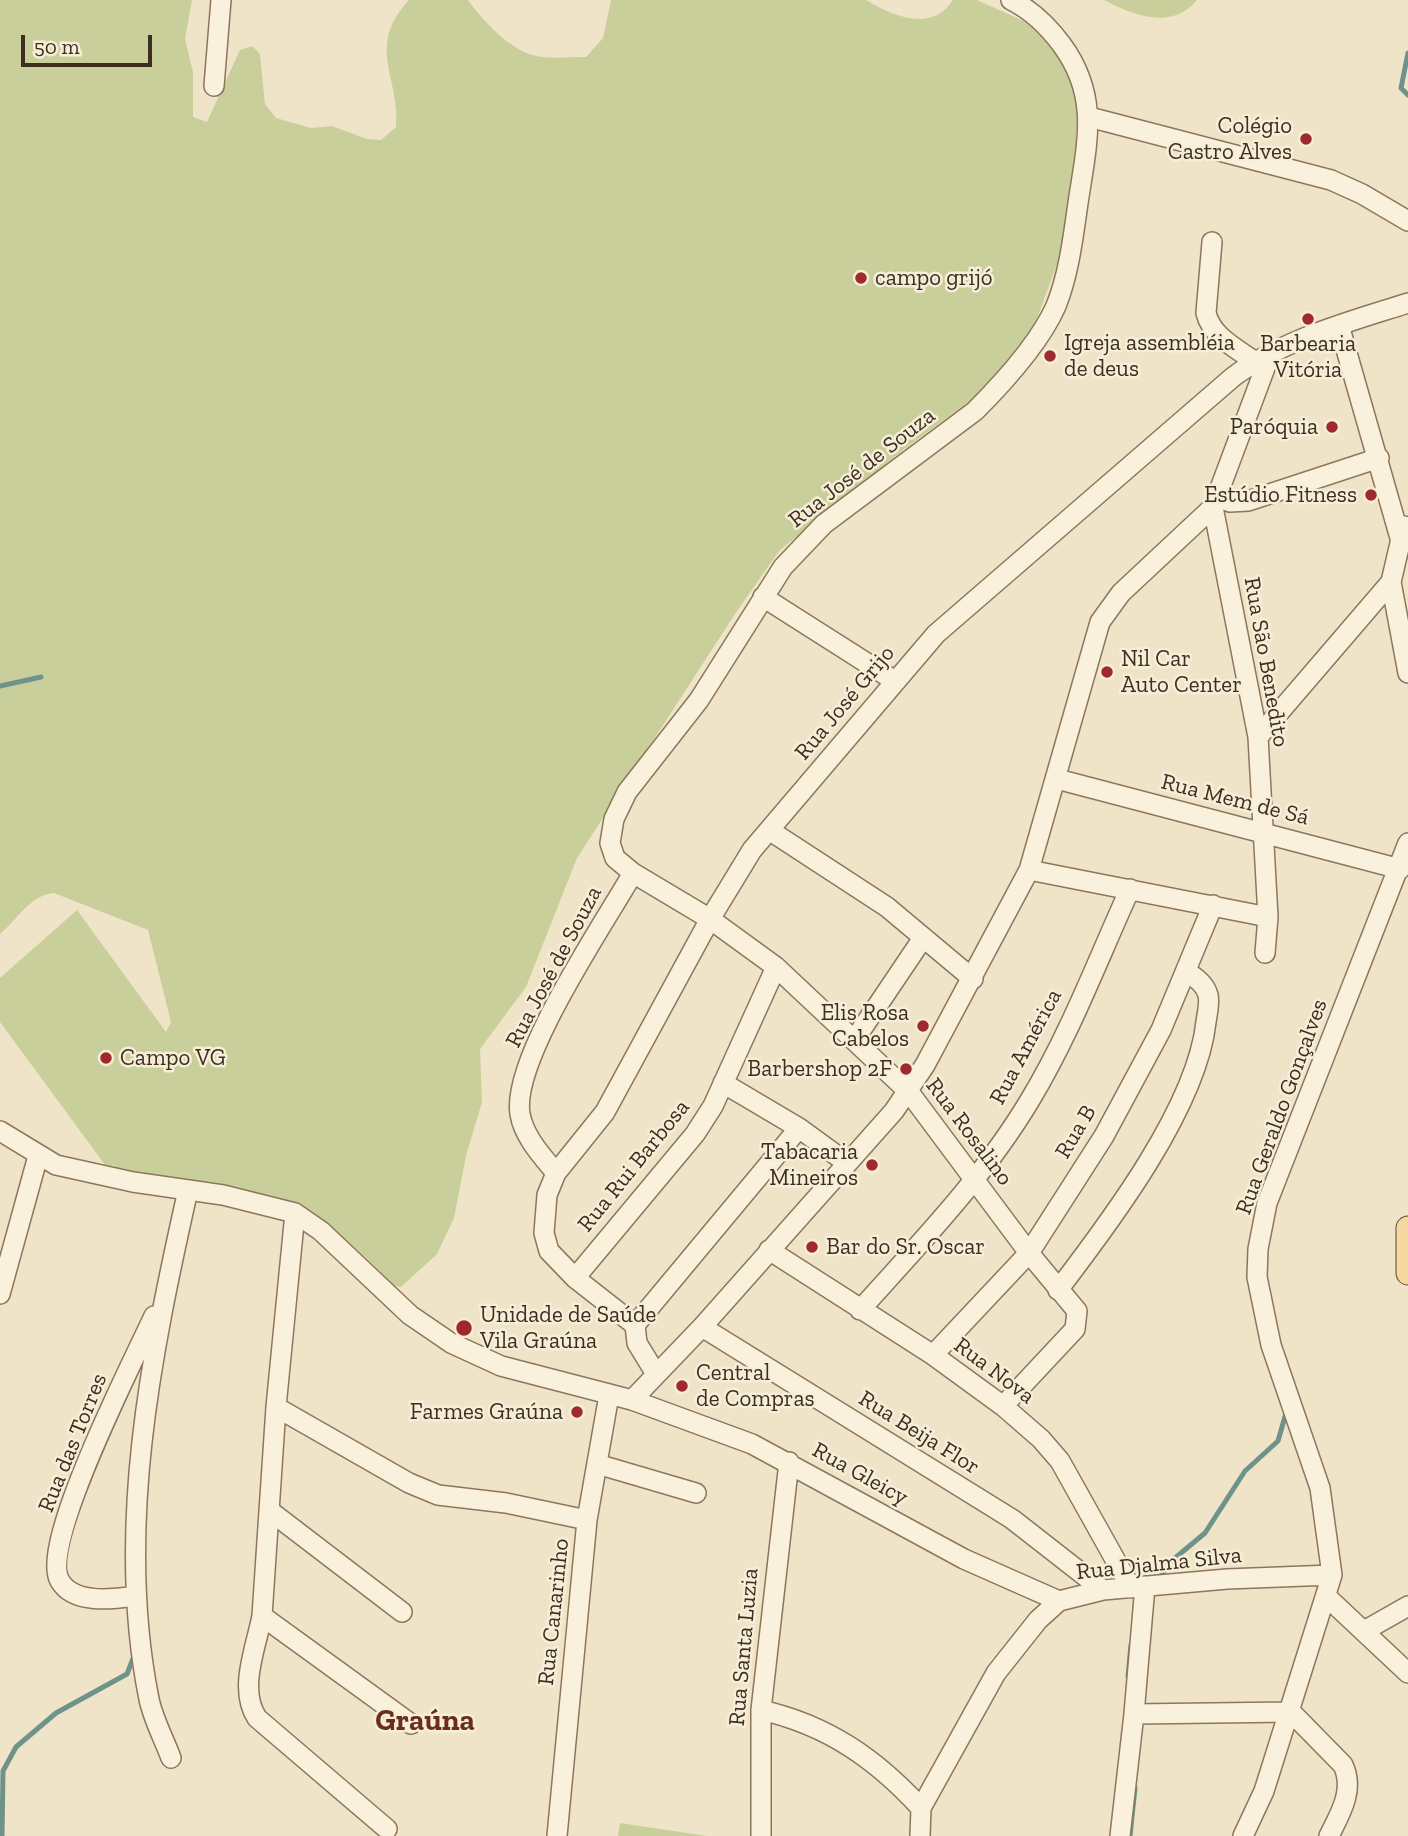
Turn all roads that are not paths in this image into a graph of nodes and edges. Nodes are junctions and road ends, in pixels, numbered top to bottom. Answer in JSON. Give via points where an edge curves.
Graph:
{"nodes":[{"id":1,"x":221,"y":0,"type":"edge"},
{"id":2,"x":1011,"y":0,"type":"edge"},
{"id":3,"x":214,"y":86,"type":"dead end"},
{"id":4,"x":1089,"y":117,"type":"junction"},
{"id":5,"x":1408,"y":220,"type":"edge"},
{"id":6,"x":1212,"y":242,"type":"dead end"},
{"id":7,"x":1408,"y":303,"type":"edge"},
{"id":8,"x":1339,"y":325,"type":"junction"},
{"id":9,"x":1263,"y":357,"type":"junction"},
{"id":10,"x":1379,"y":458,"type":"junction"},
{"id":11,"x":1215,"y":502,"type":"junction"},
{"id":12,"x":1408,"y":518,"type":"edge"},
{"id":13,"x":1400,"y":538,"type":"junction"},
{"id":14,"x":1391,"y":582,"type":"junction"},
{"id":15,"x":763,"y":597,"type":"junction"},
{"id":16,"x":1408,"y":673,"type":"edge"},
{"id":17,"x":895,"y":681,"type":"junction"},
{"id":18,"x":1258,"y":737,"type":"junction"},
{"id":19,"x":1057,"y":779,"type":"junction"},
{"id":20,"x":769,"y":830,"type":"junction"},
{"id":21,"x":1262,"y":831,"type":"junction"},
{"id":22,"x":1408,"y":843,"type":"edge"},
{"id":23,"x":1400,"y":869,"type":"junction"},
{"id":24,"x":1029,"y":870,"type":"junction"},
{"id":25,"x":633,"y":873,"type":"junction"},
{"id":26,"x":1130,"y":888,"type":"junction"},
{"id":27,"x":1213,"y":905,"type":"junction"},
{"id":28,"x":1268,"y":917,"type":"junction"},
{"id":29,"x":710,"y":919,"type":"junction"},
{"id":30,"x":923,"y":938,"type":"junction"},
{"id":31,"x":1265,"y":953,"type":"dead end"},
{"id":32,"x":776,"y":967,"type":"junction"},
{"id":33,"x":1186,"y":972,"type":"junction"},
{"id":34,"x":973,"y":979,"type":"junction"},
{"id":35,"x":855,"y":1039,"type":"junction"},
{"id":36,"x":723,"y":1083,"type":"junction"},
{"id":37,"x":909,"y":1091,"type":"junction"},
{"id":38,"x":799,"y":1128,"type":"junction"},
{"id":39,"x":0,"y":1131,"type":"edge"},
{"id":40,"x":38,"y":1156,"type":"junction"},
{"id":41,"x":847,"y":1163,"type":"junction"},
{"id":42,"x":556,"y":1173,"type":"junction"},
{"id":43,"x":974,"y":1181,"type":"junction"},
{"id":44,"x":188,"y":1190,"type":"junction"},
{"id":45,"x":295,"y":1213,"type":"junction"},
{"id":46,"x":1408,"y":1228,"type":"edge"},
{"id":47,"x":769,"y":1250,"type":"junction"},
{"id":48,"x":1028,"y":1253,"type":"junction"},
{"id":49,"x":1408,"y":1273,"type":"edge"},
{"id":50,"x":575,"y":1278,"type":"junction"},
{"id":51,"x":1058,"y":1290,"type":"junction"},
{"id":52,"x":165,"y":1291,"type":"junction"},
{"id":53,"x":0,"y":1294,"type":"edge"},
{"id":54,"x":860,"y":1310,"type":"junction"},
{"id":55,"x":635,"y":1325,"type":"junction"},
{"id":56,"x":702,"y":1327,"type":"junction"},
{"id":57,"x":933,"y":1355,"type":"junction"},
{"id":58,"x":656,"y":1374,"type":"junction"},
{"id":59,"x":609,"y":1395,"type":"junction"},
{"id":60,"x":632,"y":1400,"type":"junction"},
{"id":61,"x":1003,"y":1406,"type":"junction"},
{"id":62,"x":276,"y":1407,"type":"junction"},
{"id":63,"x":789,"y":1462,"type":"junction"},
{"id":64,"x":597,"y":1464,"type":"junction"},
{"id":65,"x":696,"y":1493,"type":"dead end"},
{"id":66,"x":270,"y":1511,"type":"junction"},
{"id":67,"x":587,"y":1520,"type":"junction"},
{"id":68,"x":1332,"y":1575,"type":"junction"},
{"id":69,"x":1138,"y":1587,"type":"junction"},
{"id":70,"x":1103,"y":1590,"type":"junction"},
{"id":71,"x":135,"y":1595,"type":"junction"},
{"id":72,"x":1328,"y":1598,"type":"junction"},
{"id":73,"x":1059,"y":1601,"type":"junction"},
{"id":74,"x":1408,"y":1606,"type":"edge"},
{"id":75,"x":402,"y":1612,"type":"dead end"},
{"id":76,"x":262,"y":1616,"type":"junction"},
{"id":77,"x":1364,"y":1631,"type":"junction"},
{"id":78,"x":1408,"y":1673,"type":"edge"},
{"id":79,"x":761,"y":1710,"type":"junction"},
{"id":80,"x":1291,"y":1712,"type":"junction"},
{"id":81,"x":1134,"y":1714,"type":"junction"},
{"id":82,"x":411,"y":1724,"type":"dead end"},
{"id":83,"x":171,"y":1758,"type":"dead end"},
{"id":84,"x":921,"y":1808,"type":"junction"},
{"id":85,"x":387,"y":1829,"type":"dead end"},
{"id":86,"x":557,"y":1836,"type":"edge"},
{"id":87,"x":761,"y":1836,"type":"edge"},
{"id":88,"x":920,"y":1836,"type":"edge"},
{"id":89,"x":1120,"y":1836,"type":"edge"},
{"id":90,"x":1243,"y":1836,"type":"edge"},
{"id":91,"x":1329,"y":1836,"type":"edge"}],
"edges":[{"from":1,"to":3,"type":"street"},
{"from":2,"to":4,"type":"street","name":"Rua José de Souza","via":[[1036,15],[1075,63]]},
{"from":4,"to":5,"type":"street","via":[[1331,180]]},
{"from":4,"to":15,"type":"street","name":"Rua José de Souza","via":[[1069,266],[1055,308],[1036,339],[975,411],[801,545]]},
{"from":6,"to":9,"type":"street","via":[[1209,323],[1215,332]]},
{"from":7,"to":8,"type":"street","name":"Rua José Grijo"},
{"from":8,"to":9,"type":"street","name":"Rua José Grijo"},
{"from":8,"to":10,"type":"street"},
{"from":9,"to":11,"type":"street"},
{"from":9,"to":17,"type":"street","name":"Rua José Grijo","via":[[975,598]]},
{"from":10,"to":11,"type":"street","via":[[1248,501]]},
{"from":10,"to":13,"type":"street"},
{"from":11,"to":18,"type":"street","name":"Rua São Benedito"},
{"from":11,"to":19,"type":"street","via":[[1121,593],[1100,622]]},
{"from":12,"to":13,"type":"street"},
{"from":13,"to":14,"type":"street"},
{"from":14,"to":16,"type":"street"},
{"from":14,"to":18,"type":"street"},
{"from":15,"to":17,"type":"street"},
{"from":15,"to":25,"type":"street","name":"Rua José de Souza","via":[[699,700],[627,792],[614,819],[610,843],[615,858]]},
{"from":17,"to":20,"type":"street","name":"Rua José Grijo"},
{"from":18,"to":21,"type":"street","name":"Rua São Benedito"},
{"from":19,"to":21,"type":"street","name":"Rua Mem de Sá"},
{"from":19,"to":24,"type":"street"},
{"from":20,"to":29,"type":"street","name":"Rua José Grijo"},
{"from":20,"to":30,"type":"street","via":[[850,881]]},
{"from":21,"to":23,"type":"street","name":"Rua Mem de Sá"},
{"from":21,"to":28,"type":"street","name":"Rua São Benedito"},
{"from":22,"to":23,"type":"street","name":"Rua Geraldo Gonçalves"},
{"from":23,"to":68,"type":"street","name":"Rua Geraldo Gonçalves","via":[[1267,1203],[1258,1249],[1258,1277],[1271,1345],[1320,1488]]},
{"from":24,"to":26,"type":"street"},
{"from":24,"to":34,"type":"street"},
{"from":25,"to":29,"type":"street","name":"Rua José de Souza"},
{"from":25,"to":42,"type":"street","name":"Rua José de Souza","via":[[533,1052],[520,1094],[524,1128]]},
{"from":26,"to":27,"type":"street"},
{"from":26,"to":43,"type":"street","name":"Rua América","via":[[1048,1069]]},
{"from":27,"to":28,"type":"street"},
{"from":27,"to":33,"type":"street","name":"Rua B"},
{"from":28,"to":31,"type":"street","name":"Rua São Benedito"},
{"from":29,"to":32,"type":"street","name":"Rua Rosalino"},
{"from":29,"to":42,"type":"street","name":"Rua José Grijo","via":[[605,1112]]},
{"from":30,"to":34,"type":"street"},
{"from":30,"to":35,"type":"street"},
{"from":32,"to":35,"type":"street","name":"Rua Rosalino"},
{"from":32,"to":36,"type":"street","name":"Rua Rui Barbosa"},
{"from":33,"to":48,"type":"street","name":"Rua B","via":[[1161,1030],[1104,1136]]},
{"from":33,"to":51,"type":"street","via":[[1209,997],[1197,1062],[1172,1122]]},
{"from":34,"to":37,"type":"street"},
{"from":35,"to":37,"type":"street","name":"Rua Rosalino"},
{"from":36,"to":38,"type":"street"},
{"from":36,"to":50,"type":"street","name":"Rua Rui Barbosa","via":[[695,1134]]},
{"from":37,"to":41,"type":"street"},
{"from":37,"to":43,"type":"street","name":"Rua Rosalino"},
{"from":38,"to":41,"type":"street"},
{"from":38,"to":55,"type":"street"},
{"from":39,"to":40,"type":"street"},
{"from":40,"to":44,"type":"street","via":[[82,1172]]},
{"from":40,"to":53,"type":"street"},
{"from":41,"to":47,"type":"street"},
{"from":42,"to":50,"type":"street","via":[[547,1195],[544,1233],[549,1251]]},
{"from":43,"to":48,"type":"street","name":"Rua Rosalino"},
{"from":43,"to":54,"type":"street","name":"Rua América"},
{"from":44,"to":45,"type":"street"},
{"from":44,"to":52,"type":"street","name":"Rua das Torres"},
{"from":45,"to":59,"type":"street","name":"Rua Gleicy","via":[[321,1231],[410,1315],[452,1343],[501,1366]]},
{"from":45,"to":62,"type":"street"},
{"from":46,"to":49,"type":"main road"},
{"from":47,"to":54,"type":"street","name":"Rua Nova"},
{"from":47,"to":56,"type":"street"},
{"from":48,"to":51,"type":"street","name":"Rua Rosalino"},
{"from":48,"to":57,"type":"street","name":"Rua B"},
{"from":50,"to":55,"type":"street"},
{"from":51,"to":61,"type":"street","name":"Rua Rosalino","via":[[1077,1311],[1075,1329]]},
{"from":52,"to":71,"type":"street","name":"Rua das Torres","via":[[138,1487]]},
{"from":52,"to":71,"type":"street","name":"Rua das Torres","via":[[82,1473],[56,1558],[59,1581],[69,1590],[93,1598]]},
{"from":54,"to":57,"type":"street","name":"Rua Nova"},
{"from":55,"to":58,"type":"street","via":[[637,1343]]},
{"from":56,"to":58,"type":"street"},
{"from":56,"to":70,"type":"street","name":"Rua Beija Flor","via":[[1012,1520]]},
{"from":57,"to":61,"type":"street","name":"Rua Nova"},
{"from":58,"to":60,"type":"street"},
{"from":59,"to":60,"type":"street","name":"Rua Gleicy"},
{"from":59,"to":64,"type":"street","name":"Rua Canarinho"},
{"from":60,"to":63,"type":"street","name":"Rua Gleicy"},
{"from":61,"to":69,"type":"street","name":"Rua Nova","via":[[1060,1461]]},
{"from":62,"to":66,"type":"street"},
{"from":62,"to":67,"type":"street","via":[[438,1495]]},
{"from":63,"to":73,"type":"street","name":"Rua Gleicy","via":[[964,1559]]},
{"from":63,"to":79,"type":"street","name":"Rua Santa Luzia"},
{"from":64,"to":65,"type":"street"},
{"from":64,"to":67,"type":"street","name":"Rua Canarinho"},
{"from":66,"to":75,"type":"street"},
{"from":66,"to":76,"type":"street"},
{"from":67,"to":86,"type":"street","name":"Rua Canarinho"},
{"from":68,"to":69,"type":"street","name":"Rua Djalma Silva"},
{"from":68,"to":72,"type":"street","name":"Rua Geraldo Gonçalves"},
{"from":69,"to":70,"type":"street","name":"Rua Djalma Silva"},
{"from":69,"to":81,"type":"street"},
{"from":70,"to":73,"type":"street","name":"Rua Djalma Silva"},
{"from":71,"to":83,"type":"street","name":"Rua das Torres","via":[[150,1701]]},
{"from":72,"to":77,"type":"street"},
{"from":72,"to":80,"type":"street","name":"Rua Geraldo Gonçalves"},
{"from":73,"to":84,"type":"street","name":"Rua Djalma Silva","via":[[996,1673]]},
{"from":74,"to":77,"type":"street"},
{"from":76,"to":82,"type":"street"},
{"from":76,"to":85,"type":"street","via":[[248,1684],[250,1707],[257,1718]]},
{"from":77,"to":78,"type":"street"},
{"from":79,"to":84,"type":"street","via":[[823,1729],[863,1752]]},
{"from":79,"to":87,"type":"street","name":"Rua Santa Luzia"},
{"from":80,"to":81,"type":"street"},
{"from":80,"to":90,"type":"street","name":"Rua Geraldo Gonçalves"},
{"from":80,"to":91,"type":"street","via":[[1348,1775],[1349,1787]]},
{"from":81,"to":89,"type":"street"},
{"from":84,"to":88,"type":"street","name":"Rua Djalma Silva"}]}
